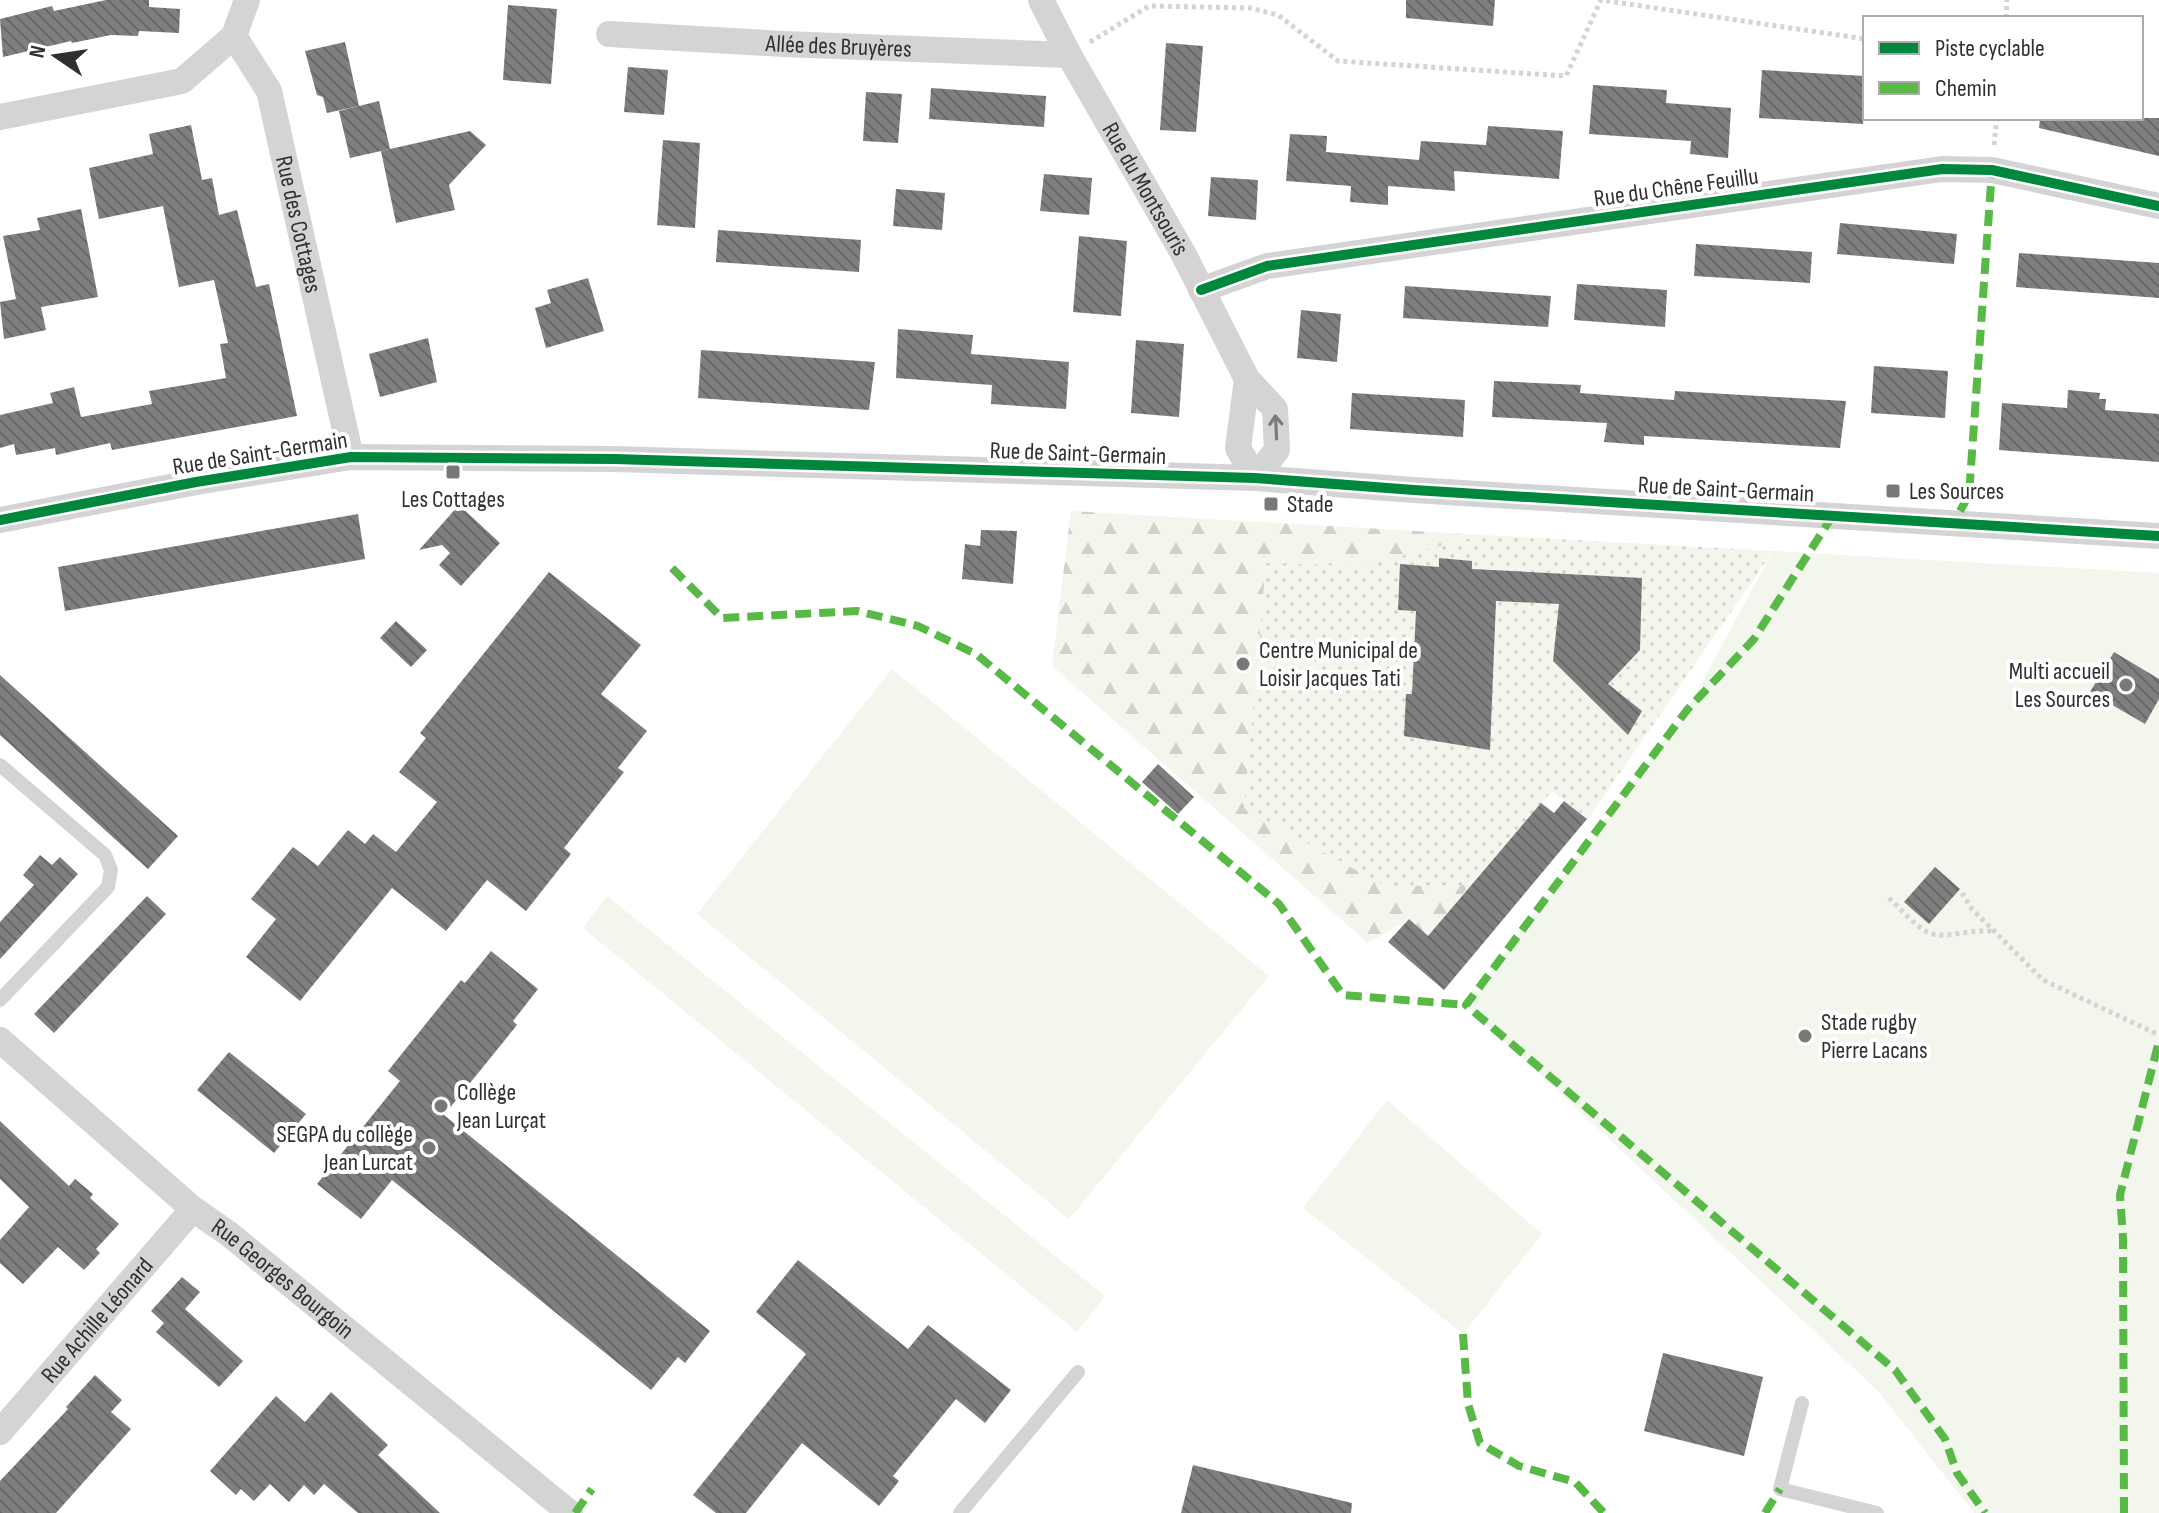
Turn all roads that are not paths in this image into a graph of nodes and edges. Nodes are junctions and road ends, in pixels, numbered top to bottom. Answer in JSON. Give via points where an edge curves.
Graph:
{"nodes":[{"id":1,"x":247,"y":0,"type":"edge"},
{"id":2,"x":1041,"y":0,"type":"edge"},
{"id":3,"x":609,"y":34,"type":"dead end"},
{"id":4,"x":234,"y":36,"type":"junction"},
{"id":5,"x":1069,"y":55,"type":"junction"},
{"id":6,"x":0,"y":117,"type":"edge"},
{"id":7,"x":2159,"y":206,"type":"edge"},
{"id":8,"x":1201,"y":290,"type":"junction"},
{"id":9,"x":1247,"y":379,"type":"junction"},
{"id":10,"x":351,"y":457,"type":"junction"},
{"id":11,"x":1255,"y":478,"type":"junction"},
{"id":12,"x":0,"y":520,"type":"edge"},
{"id":13,"x":2159,"y":536,"type":"edge"},
{"id":14,"x":0,"y":765,"type":"edge"},
{"id":15,"x":0,"y":1000,"type":"edge"},
{"id":16,"x":0,"y":1040,"type":"edge"},
{"id":17,"x":193,"y":1209,"type":"junction"},
{"id":18,"x":1078,"y":1372,"type":"dead end"},
{"id":19,"x":1802,"y":1403,"type":"dead end"},
{"id":20,"x":0,"y":1432,"type":"edge"},
{"id":21,"x":570,"y":1513,"type":"edge"},
{"id":22,"x":960,"y":1513,"type":"edge"},
{"id":23,"x":1877,"y":1513,"type":"edge"}],
"edges":[{"from":1,"to":4,"type":"street"},
{"from":2,"to":5,"type":"street","name":"Rue du Montsouris"},
{"from":3,"to":5,"type":"street","name":"Allée des Bruyères"},
{"from":4,"to":6,"type":"street","via":[[182,81]]},
{"from":4,"to":10,"type":"street","name":"Rue des Cottages","via":[[269,91]]},
{"from":5,"to":8,"type":"street","name":"Rue du Montsouris"},
{"from":7,"to":8,"type":"street","name":"Rue du Chêne Feuillu","via":[[1992,170],[1942,169],[1267,266]]},
{"from":8,"to":9,"type":"street","name":"Rue du Montsouris"},
{"from":9,"to":11,"type":"street","via":[[1238,448]]},
{"from":11,"to":9,"type":"street","name":"Rue du Montsouris","one_way":true,"via":[[1277,450],[1275,409]]},
{"from":10,"to":11,"type":"street","name":"Rue de Saint-Germain","via":[[670,460]]},
{"from":10,"to":12,"type":"street","name":"Rue de Saint-Germain"},
{"from":11,"to":13,"type":"street","name":"Rue de Saint-Germain"},
{"from":14,"to":15,"type":"lane","via":[[105,855],[111,870],[108,887]]},
{"from":16,"to":17,"type":"street","name":"Rue Georges Bourgoin"},
{"from":17,"to":20,"type":"street","name":"Rue Achille Léonard"},
{"from":17,"to":21,"type":"street","name":"Rue Georges Bourgoin"},
{"from":18,"to":22,"type":"lane"},
{"from":19,"to":23,"type":"lane","via":[[1780,1489]]}]}
